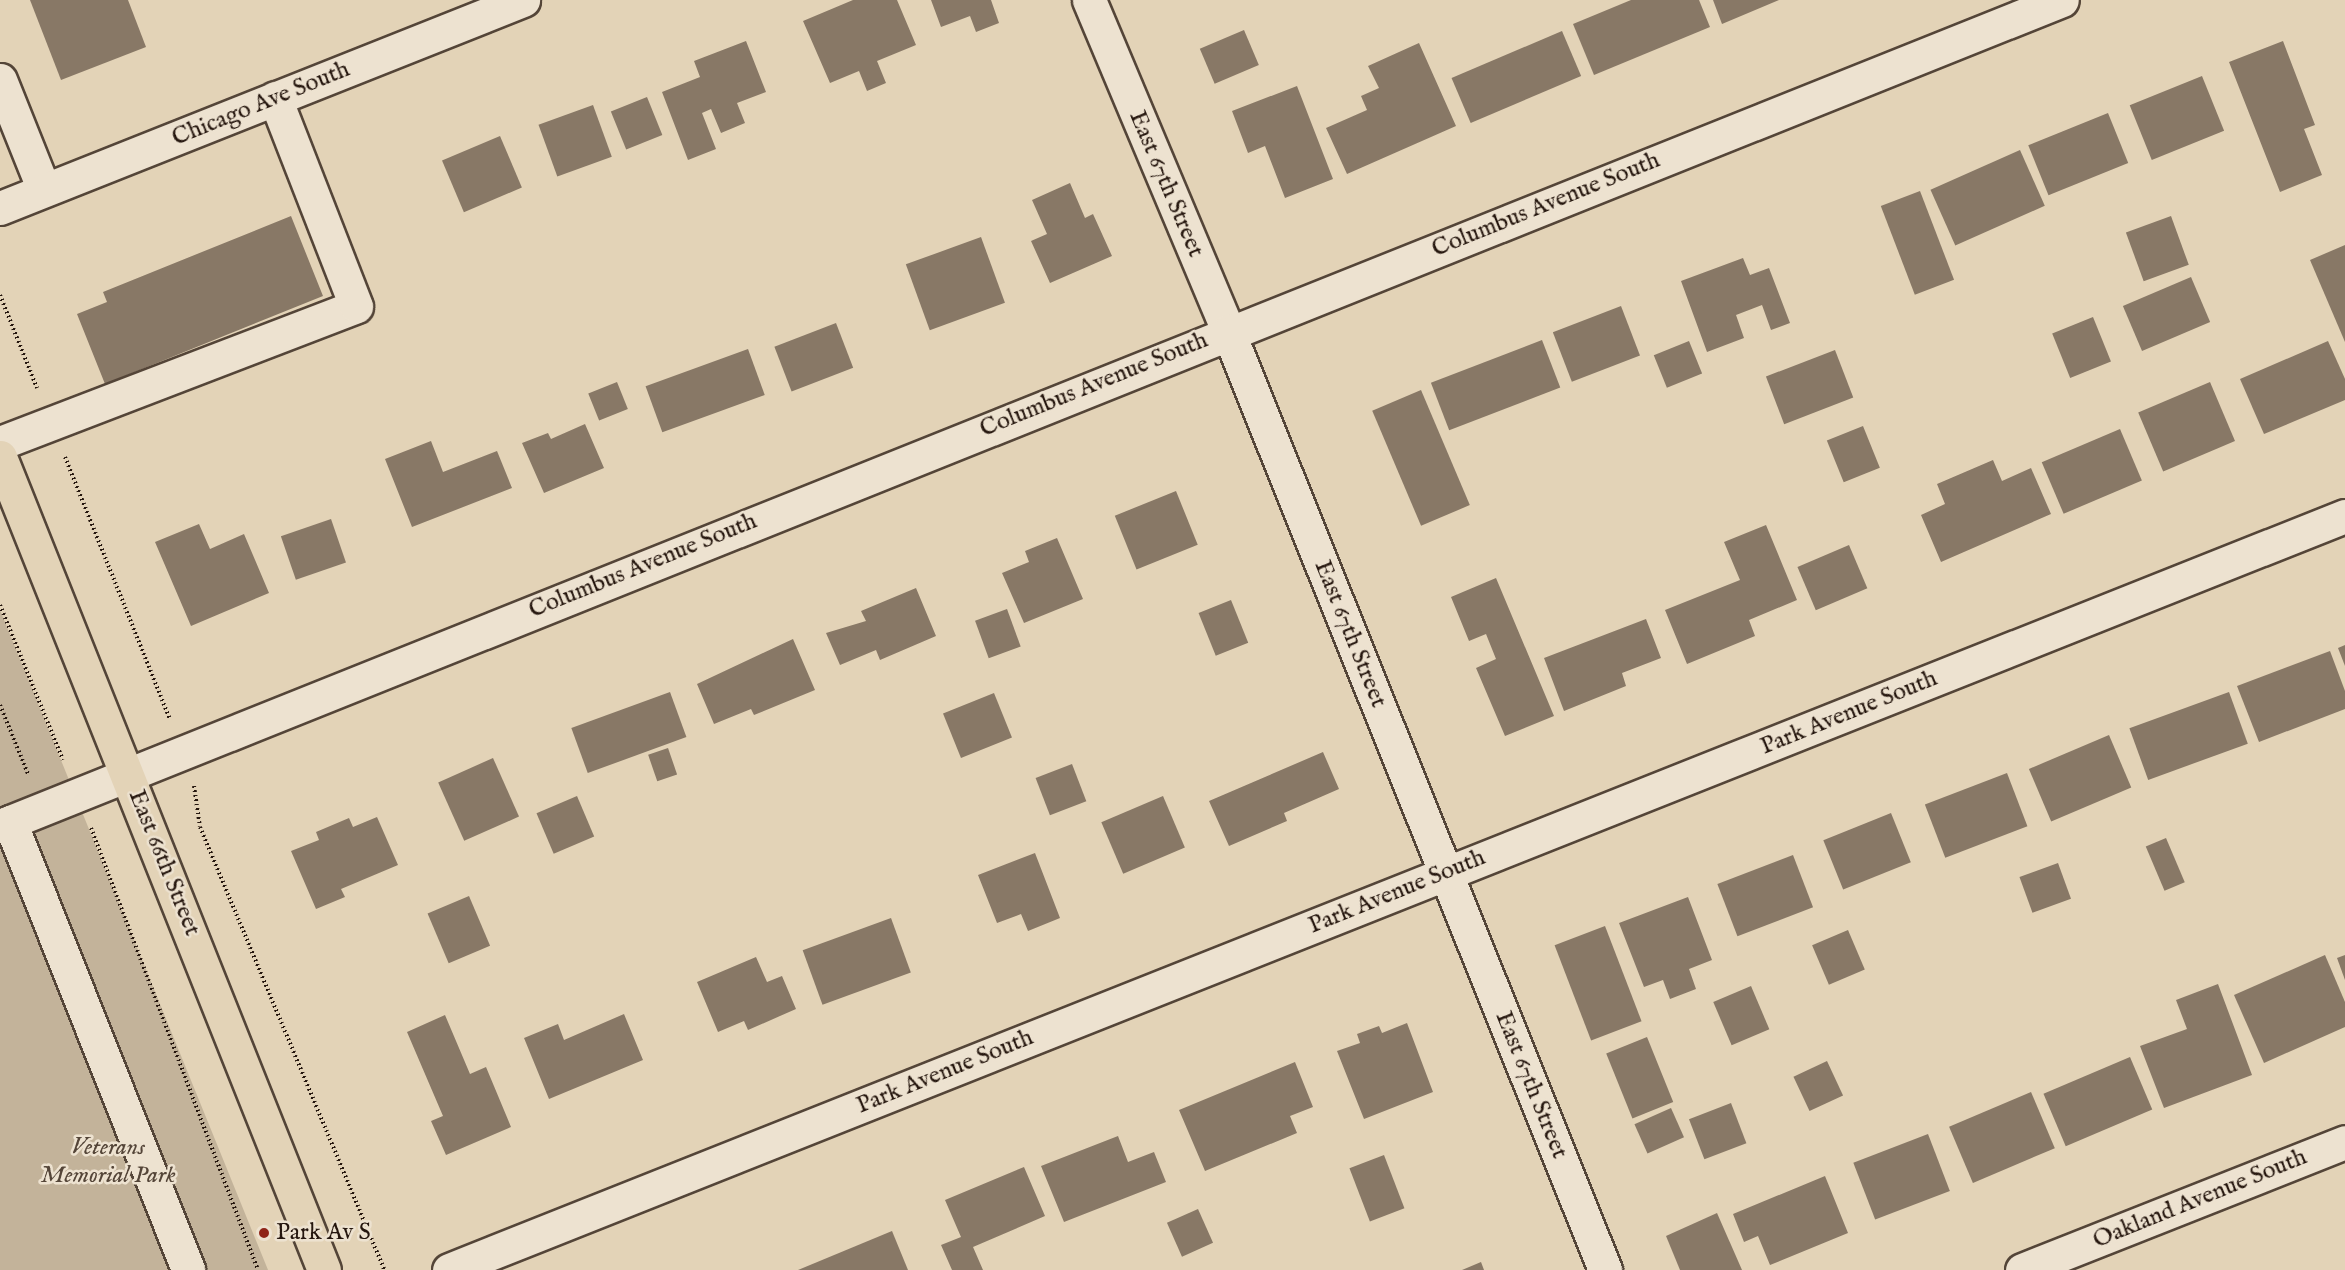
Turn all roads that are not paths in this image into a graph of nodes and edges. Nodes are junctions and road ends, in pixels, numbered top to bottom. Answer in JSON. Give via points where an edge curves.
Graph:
{"nodes":[{"id":1,"x":523,"y":0,"type":"edge"},
{"id":2,"x":1089,"y":0,"type":"edge"},
{"id":3,"x":2062,"y":0,"type":"edge"},
{"id":4,"x":0,"y":80,"type":"edge"},
{"id":5,"x":275,"y":98,"type":"junction"},
{"id":6,"x":44,"y":190,"type":"junction"},
{"id":7,"x":0,"y":208,"type":"edge"},
{"id":8,"x":1228,"y":331,"type":"junction"},
{"id":9,"x":0,"y":443,"type":"edge"},
{"id":10,"x":0,"y":458,"type":"edge"},
{"id":11,"x":2345,"y":516,"type":"edge"},
{"id":12,"x":128,"y":773,"type":"junction"},
{"id":13,"x":5,"y":824,"type":"edge"},
{"id":14,"x":1446,"y":872,"type":"junction"},
{"id":15,"x":2345,"y":1142,"type":"edge"},
{"id":16,"x":188,"y":1270,"type":"edge"},
{"id":17,"x":324,"y":1270,"type":"edge"},
{"id":18,"x":449,"y":1270,"type":"edge"},
{"id":19,"x":1605,"y":1270,"type":"edge"},
{"id":20,"x":2022,"y":1270,"type":"edge"}],
"edges":[{"from":1,"to":5,"type":"street","name":"Chicago Ave South"},
{"from":2,"to":8,"type":"street","name":"East 67th Street"},
{"from":3,"to":8,"type":"street","name":"Columbus Avenue South"},
{"from":4,"to":6,"type":"street"},
{"from":5,"to":6,"type":"street","name":"Chicago Ave South"},
{"from":5,"to":9,"type":"street","via":[[356,306]]},
{"from":6,"to":7,"type":"street","name":"Chicago Ave South"},
{"from":8,"to":12,"type":"street","name":"Columbus Avenue South"},
{"from":8,"to":14,"type":"street","name":"East 67th Street"},
{"from":10,"to":12,"type":"main road","name":"East 66th Street"},
{"from":11,"to":14,"type":"street","name":"Park Avenue South"},
{"from":12,"to":13,"type":"street","name":"Columbus Avenue South"},
{"from":12,"to":17,"type":"main road","name":"East 66th Street"},
{"from":13,"to":16,"type":"street"},
{"from":14,"to":18,"type":"street","name":"Park Avenue South"},
{"from":14,"to":19,"type":"street","name":"East 67th Street"},
{"from":15,"to":20,"type":"street","name":"Oakland Avenue South"}]}
